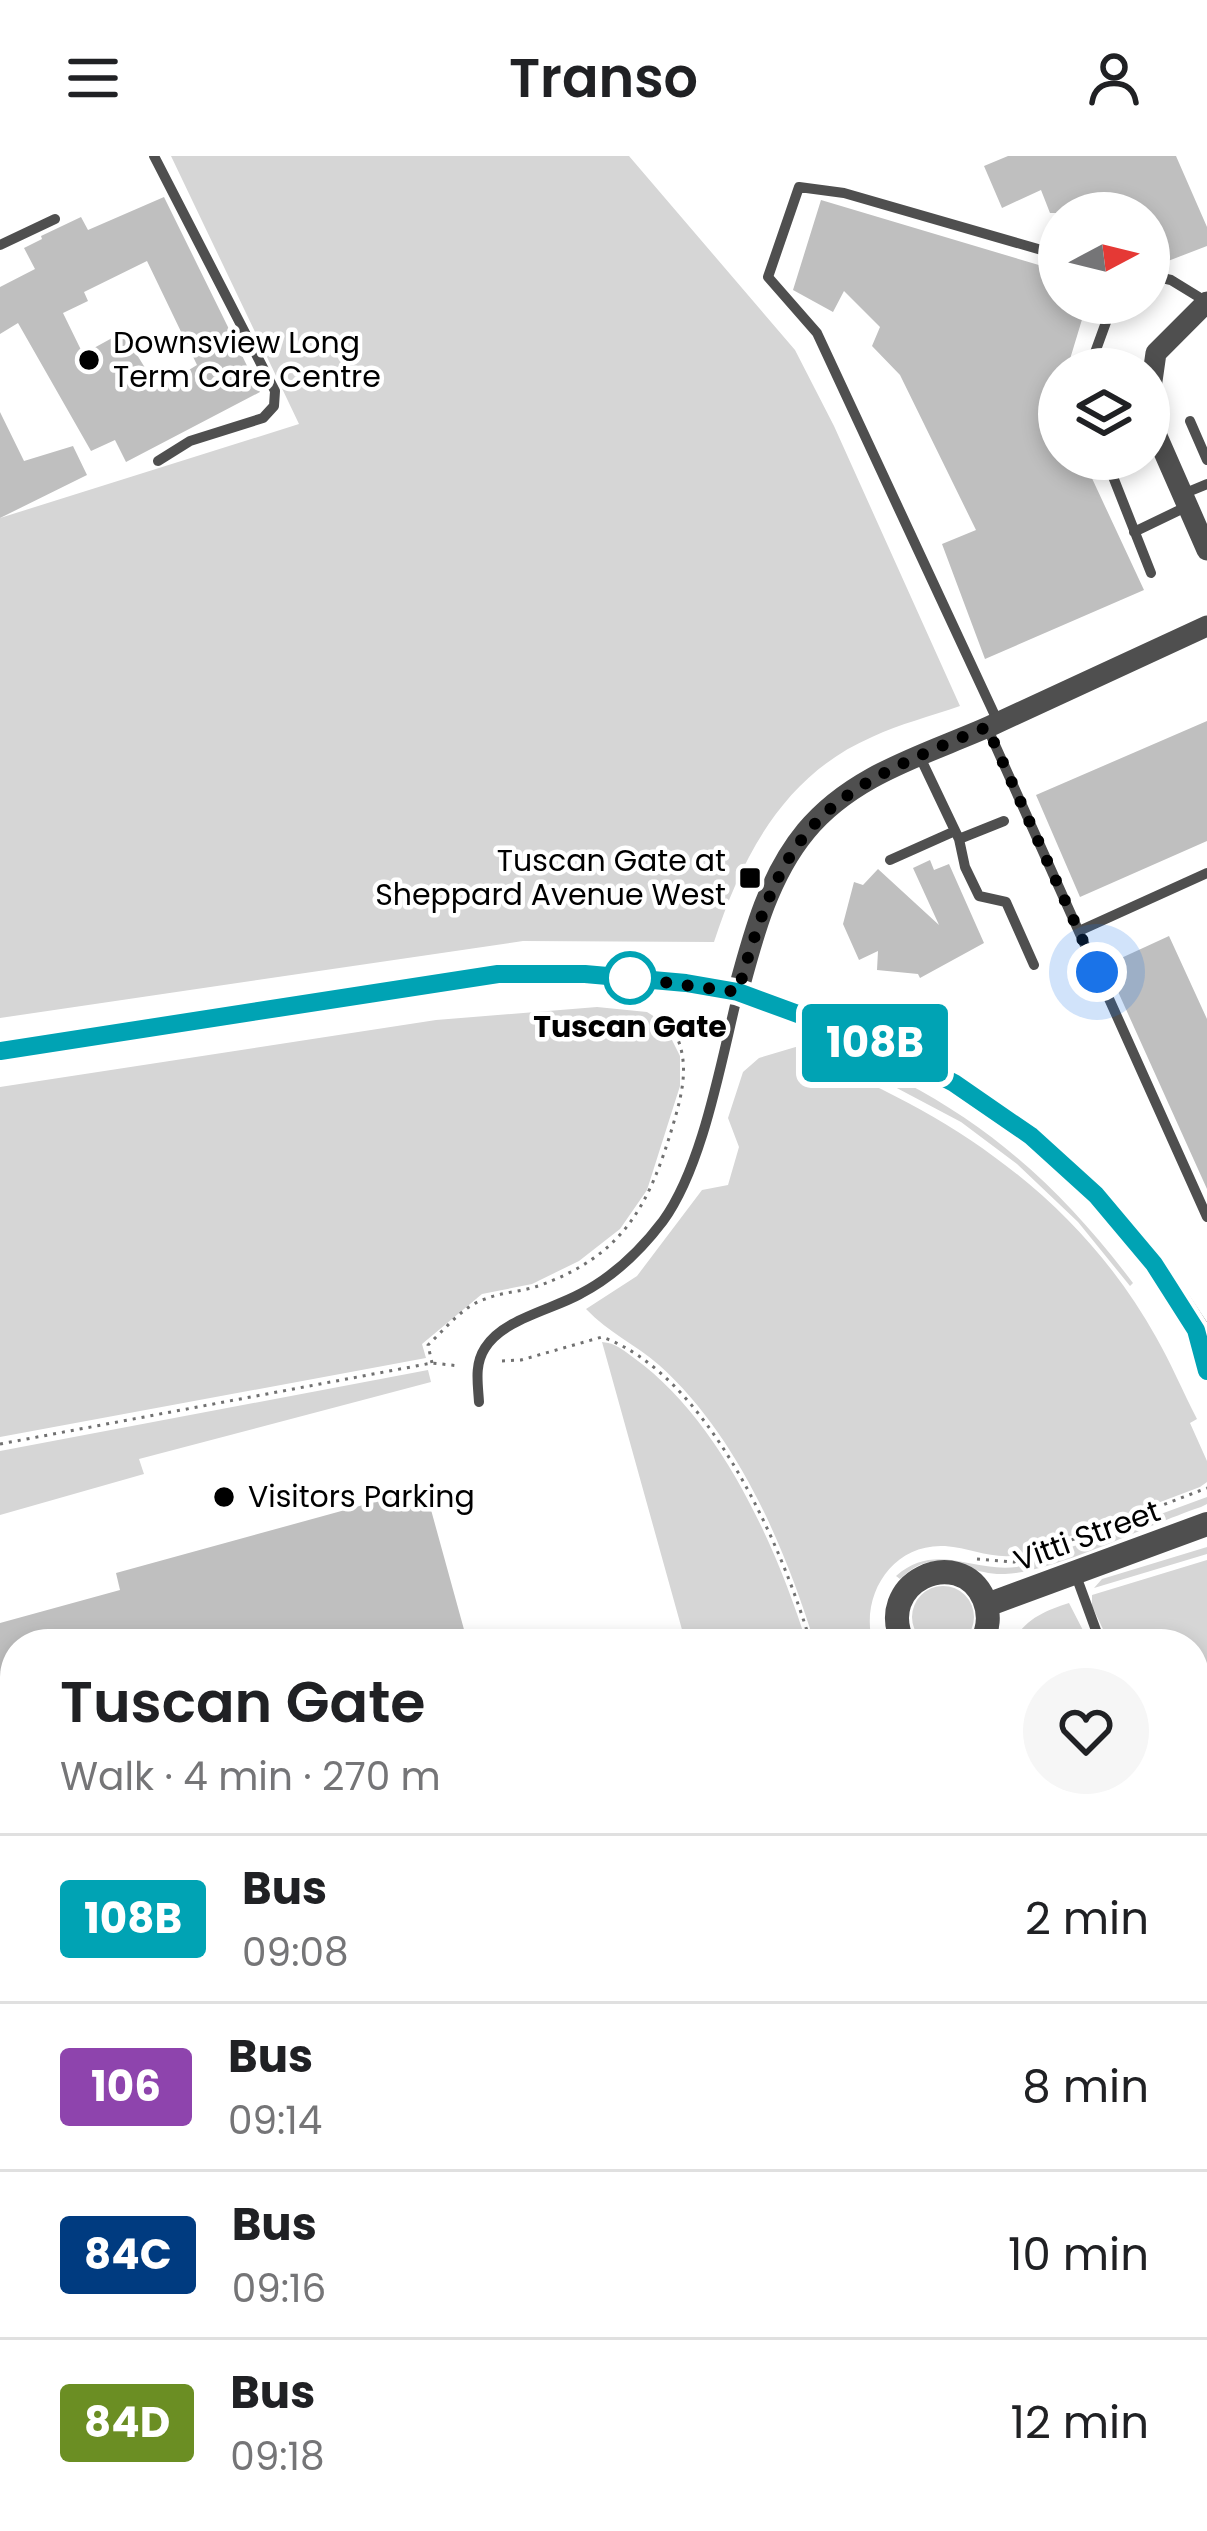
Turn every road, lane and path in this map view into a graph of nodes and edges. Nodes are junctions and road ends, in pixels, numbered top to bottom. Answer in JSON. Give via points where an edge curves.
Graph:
{"nodes":[{"id":1,"x":154,"y":156,"type":"edge"},
{"id":2,"x":55,"y":219,"type":"dead end"},
{"id":3,"x":0,"y":244,"type":"edge"},
{"id":4,"x":1038,"y":249,"type":"edge"},
{"id":5,"x":1170,"y":280,"type":"edge"},
{"id":6,"x":1207,"y":302,"type":"edge"},
{"id":7,"x":1161,"y":348,"type":"edge"},
{"id":8,"x":1190,"y":421,"type":"dead end"},
{"id":9,"x":1207,"y":460,"type":"edge"},
{"id":10,"x":158,"y":461,"type":"dead end"},
{"id":11,"x":1170,"y":466,"type":"edge"},
{"id":12,"x":1114,"y":480,"type":"edge"},
{"id":13,"x":1207,"y":484,"type":"edge"},
{"id":14,"x":1185,"y":500,"type":"junction"},
{"id":15,"x":1134,"y":532,"type":"junction"},
{"id":16,"x":1207,"y":550,"type":"edge"},
{"id":17,"x":1151,"y":573,"type":"dead end"},
{"id":18,"x":1207,"y":626,"type":"edge"},
{"id":19,"x":992,"y":725,"type":"junction"},
{"id":20,"x":919,"y":755,"type":"junction"},
{"id":21,"x":1004,"y":820,"type":"dead end"},
{"id":22,"x":957,"y":835,"type":"junction"},
{"id":23,"x":890,"y":860,"type":"dead end"},
{"id":24,"x":1207,"y":873,"type":"edge"},
{"id":25,"x":1079,"y":931,"type":"junction"},
{"id":26,"x":1034,"y":964,"type":"dead end"},
{"id":27,"x":738,"y":992,"type":"junction"},
{"id":28,"x":667,"y":1020,"type":"dead end"},
{"id":29,"x":0,"y":1051,"type":"edge"},
{"id":30,"x":1207,"y":1217,"type":"edge"},
{"id":31,"x":1201,"y":1337,"type":"edge"},
{"id":32,"x":502,"y":1360,"type":"dead end"},
{"id":33,"x":432,"y":1363,"type":"junction"},
{"id":34,"x":462,"y":1366,"type":"dead end"},
{"id":35,"x":1207,"y":1371,"type":"edge"},
{"id":36,"x":479,"y":1402,"type":"dead end"},
{"id":37,"x":0,"y":1444,"type":"edge"},
{"id":38,"x":1207,"y":1489,"type":"edge"},
{"id":39,"x":1207,"y":1524,"type":"edge"},
{"id":40,"x":962,"y":1554,"type":"dead end"},
{"id":41,"x":1075,"y":1573,"type":"junction"},
{"id":42,"x":987,"y":1605,"type":"junction"},
{"id":43,"x":874,"y":1622,"type":"dead end"},
{"id":44,"x":806,"y":1629,"type":"edge"},
{"id":45,"x":875,"y":1629,"type":"edge"},
{"id":46,"x":900,"y":1629,"type":"edge"},
{"id":47,"x":985,"y":1629,"type":"edge"},
{"id":48,"x":1096,"y":1629,"type":"edge"}],
"edges":[{"from":1,"to":10,"type":"lane","via":[[275,391],[262,418],[190,441]]},
{"from":2,"to":3,"type":"lane"},
{"from":4,"to":19,"type":"lane","via":[[844,193],[799,188],[768,278],[817,333],[935,580]]},
{"from":5,"to":6,"type":"lane"},
{"from":6,"to":7,"type":"street"},
{"from":8,"to":9,"type":"lane"},
{"from":11,"to":14,"type":"street"},
{"from":12,"to":15,"type":"lane"},
{"from":13,"to":14,"type":"lane"},
{"from":14,"to":15,"type":"lane"},
{"from":14,"to":16,"type":"street"},
{"from":15,"to":17,"type":"lane"},
{"from":18,"to":19,"type":"street"},
{"from":19,"to":20,"type":"street"},
{"from":19,"to":25,"type":"lane"},
{"from":20,"to":22,"type":"lane"},
{"from":20,"to":27,"type":"street","via":[[847,792],[808,829],[765,904]]},
{"from":21,"to":22,"type":"lane"},
{"from":22,"to":23,"type":"lane"},
{"from":22,"to":26,"type":"lane","via":[[979,896],[1006,902]]},
{"from":24,"to":25,"type":"lane"},
{"from":25,"to":30,"type":"lane"},
{"from":27,"to":29,"type":"main road","via":[[585,974],[498,974]]},
{"from":27,"to":31,"type":"main road","via":[[874,1042],[1031,1136],[1096,1195]]},
{"from":27,"to":36,"type":"lane","via":[[688,1175],[664,1219],[611,1275],[486,1346]]},
{"from":28,"to":33,"type":"path","via":[[684,1056],[684,1087],[636,1218],[558,1276],[462,1312],[428,1345]]},
{"from":31,"to":35,"type":"main road"},
{"from":32,"to":44,"type":"path","via":[[602,1337],[668,1380],[753,1502]]},
{"from":33,"to":34,"type":"path"},
{"from":33,"to":37,"type":"path"},
{"from":38,"to":40,"type":"path","via":[[1014,1562]]},
{"from":39,"to":41,"type":"street","name":"Vitti Street"},
{"from":41,"to":42,"type":"street","name":"Vitti Street"},
{"from":41,"to":48,"type":"lane"},
{"from":42,"to":46,"type":"street","name":"Vitti Street","via":[[968,1580],[937,1572],[899,1600]]},
{"from":42,"to":47,"type":"street","name":"Vitti Street"},
{"from":43,"to":45,"type":"path"}]}
